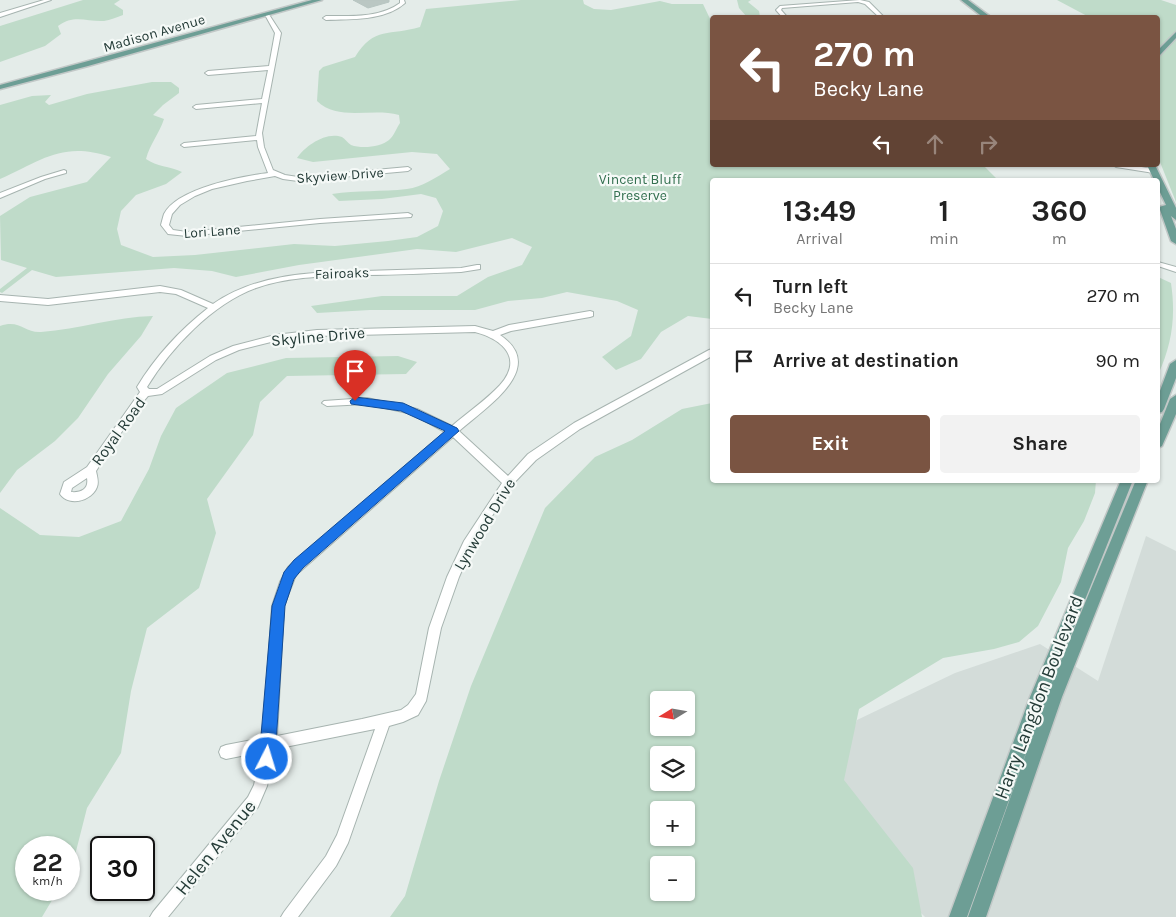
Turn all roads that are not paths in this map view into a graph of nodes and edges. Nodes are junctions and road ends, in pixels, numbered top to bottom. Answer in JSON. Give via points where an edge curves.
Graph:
{"nodes":[{"id":1,"x":49,"y":0,"type":"edge"},
{"id":2,"x":316,"y":0,"type":"edge"},
{"id":3,"x":402,"y":0,"type":"edge"},
{"id":4,"x":964,"y":0,"type":"edge"},
{"id":5,"x":266,"y":14,"type":"junction"},
{"id":6,"x":0,"y":15,"type":"edge"},
{"id":7,"x":783,"y":15,"type":"edge"},
{"id":8,"x":880,"y":15,"type":"edge"},
{"id":9,"x":984,"y":15,"type":"edge"},
{"id":10,"x":326,"y":18,"type":"dead end"},
{"id":11,"x":1176,"y":34,"type":"edge"},
{"id":12,"x":1160,"y":52,"type":"edge"},
{"id":13,"x":271,"y":68,"type":"junction"},
{"id":14,"x":208,"y":73,"type":"dead end"},
{"id":15,"x":0,"y":86,"type":"edge"},
{"id":16,"x":264,"y":101,"type":"junction"},
{"id":17,"x":196,"y":107,"type":"dead end"},
{"id":18,"x":260,"y":138,"type":"junction"},
{"id":19,"x":184,"y":145,"type":"dead end"},
{"id":20,"x":1129,"y":167,"type":"edge"},
{"id":21,"x":408,"y":169,"type":"dead end"},
{"id":22,"x":1149,"y":170,"type":"edge"},
{"id":23,"x":64,"y":172,"type":"dead end"},
{"id":24,"x":274,"y":174,"type":"junction"},
{"id":25,"x":1160,"y":189,"type":"edge"},
{"id":26,"x":0,"y":196,"type":"edge"},
{"id":27,"x":1160,"y":201,"type":"edge"},
{"id":28,"x":408,"y":215,"type":"dead end"},
{"id":29,"x":1176,"y":217,"type":"edge"},
{"id":30,"x":1176,"y":241,"type":"edge"},
{"id":31,"x":1160,"y":265,"type":"edge"},
{"id":32,"x":477,"y":267,"type":"dead end"},
{"id":33,"x":1176,"y":270,"type":"edge"},
{"id":34,"x":0,"y":298,"type":"edge"},
{"id":35,"x":214,"y":307,"type":"junction"},
{"id":36,"x":590,"y":314,"type":"dead end"},
{"id":37,"x":494,"y":334,"type":"junction"},
{"id":38,"x":710,"y":353,"type":"edge"},
{"id":39,"x":1176,"y":364,"type":"edge"},
{"id":40,"x":146,"y":392,"type":"junction"},
{"id":41,"x":1176,"y":399,"type":"edge"},
{"id":42,"x":327,"y":403,"type":"dead end"},
{"id":43,"x":1160,"y":404,"type":"edge"},
{"id":44,"x":453,"y":431,"type":"junction"},
{"id":45,"x":1160,"y":438,"type":"edge"},
{"id":46,"x":90,"y":470,"type":"dead end"},
{"id":47,"x":508,"y":482,"type":"junction"},
{"id":48,"x":1126,"y":483,"type":"edge"},
{"id":49,"x":1141,"y":483,"type":"edge"},
{"id":50,"x":386,"y":720,"type":"junction"},
{"id":51,"x":269,"y":742,"type":"junction"},
{"id":52,"x":226,"y":752,"type":"dead end"},
{"id":53,"x":158,"y":917,"type":"edge"},
{"id":54,"x":289,"y":917,"type":"edge"},
{"id":55,"x":958,"y":917,"type":"edge"},
{"id":56,"x":977,"y":917,"type":"edge"}],
"edges":[{"from":1,"to":6,"type":"street"},
{"from":2,"to":5,"type":"main road","name":"Madison Avenue"},
{"from":3,"to":10,"type":"street","via":[[398,7],[380,13]]},
{"from":4,"to":9,"type":"main road"},
{"from":5,"to":13,"type":"street","via":[[278,33]]},
{"from":5,"to":15,"type":"main road","name":"Madison Avenue"},
{"from":7,"to":8,"type":"street","via":[[778,10],[780,7],[858,1]]},
{"from":11,"to":12,"type":"main road"},
{"from":13,"to":14,"type":"street"},
{"from":13,"to":16,"type":"street"},
{"from":16,"to":17,"type":"street"},
{"from":16,"to":18,"type":"street"},
{"from":18,"to":19,"type":"street"},
{"from":18,"to":24,"type":"street","via":[[266,162]]},
{"from":20,"to":22,"type":"street"},
{"from":21,"to":24,"type":"street","name":"Skyview Drive","via":[[302,179]]},
{"from":23,"to":26,"type":"street"},
{"from":24,"to":28,"type":"street","name":"Lori Lane","via":[[236,179],[200,191],[171,211],[164,225],[171,232],[187,234]]},
{"from":25,"to":29,"type":"main road"},
{"from":27,"to":30,"type":"main road"},
{"from":31,"to":33,"type":"street"},
{"from":32,"to":35,"type":"street","name":"Fairoaks","via":[[290,276],[250,287]]},
{"from":34,"to":35,"type":"street","via":[[48,302],[160,290],[178,292]]},
{"from":35,"to":40,"type":"street","via":[[148,377],[142,387]]},
{"from":36,"to":37,"type":"street","via":[[508,328]]},
{"from":37,"to":40,"type":"street","name":"Skyline Drive","via":[[467,329],[298,334],[225,352],[202,363],[159,392]]},
{"from":37,"to":44,"type":"street","via":[[502,338],[512,352],[515,362],[512,374]]},
{"from":38,"to":47,"type":"street","name":"Lynwood Drive","via":[[576,426],[532,457]]},
{"from":39,"to":43,"type":"main road"},
{"from":40,"to":46,"type":"street","name":"Royal Road"},
{"from":41,"to":45,"type":"main road"},
{"from":42,"to":44,"type":"street","via":[[367,401],[403,407]]},
{"from":44,"to":47,"type":"street"},
{"from":44,"to":51,"type":"street","name":"Helen Avenue","via":[[298,564],[289,576],[278,606]]},
{"from":47,"to":50,"type":"street","name":"Lynwood Drive","via":[[468,544],[453,577],[436,628],[418,705],[406,715]]},
{"from":48,"to":55,"type":"main road","name":"Harry Langdon Boulevard","via":[[1085,573],[1028,720]]},
{"from":49,"to":56,"type":"main road","name":"Harry Langdon Boulevard","via":[[1054,697]]},
{"from":50,"to":51,"type":"street","name":"Lynwood Drive"},
{"from":50,"to":54,"type":"street","via":[[344,838]]},
{"from":51,"to":52,"type":"street","name":"Lynwood Drive"},
{"from":51,"to":53,"type":"street","name":"Helen Avenue","via":[[256,798]]}]}
